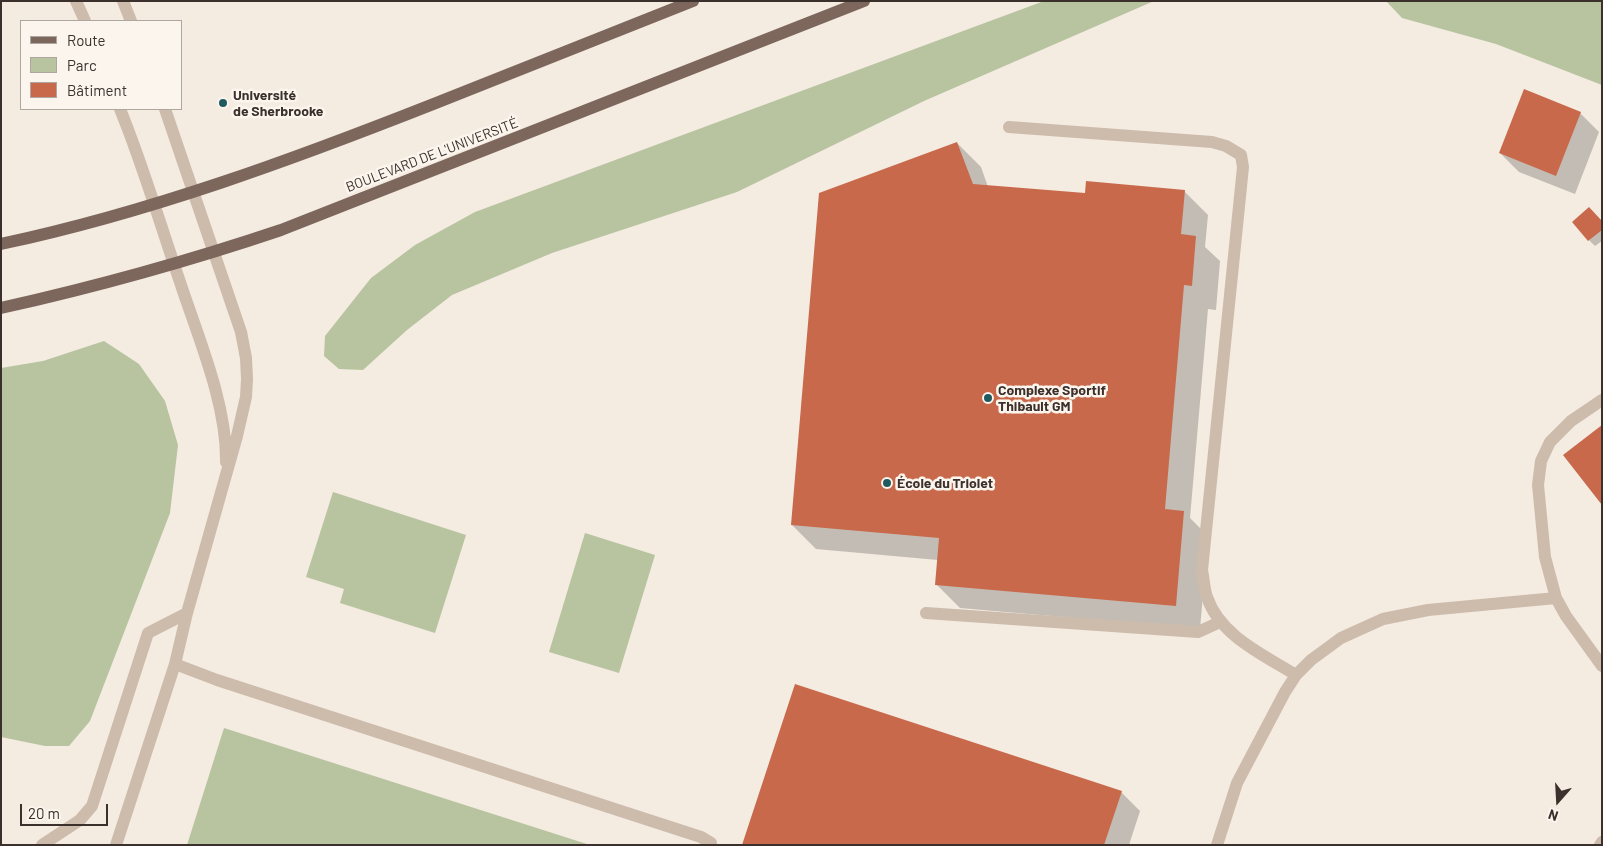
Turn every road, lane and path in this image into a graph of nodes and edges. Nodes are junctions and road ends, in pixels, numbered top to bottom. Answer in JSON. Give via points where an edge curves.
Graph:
{"nodes":[{"id":1,"x":76,"y":1,"type":"edge"},
{"id":2,"x":123,"y":1,"type":"edge"},
{"id":3,"x":692,"y":1,"type":"edge"},
{"id":4,"x":864,"y":1,"type":"edge"},
{"id":5,"x":85,"y":20,"type":"edge"},
{"id":6,"x":131,"y":20,"type":"edge"},
{"id":7,"x":120,"y":110,"type":"edge"},
{"id":8,"x":165,"y":110,"type":"edge"},
{"id":9,"x":1009,"y":127,"type":"dead end"},
{"id":10,"x":193,"y":191,"type":"junction"},
{"id":11,"x":154,"y":203,"type":"junction"},
{"id":12,"x":1,"y":244,"type":"edge"},
{"id":13,"x":214,"y":252,"type":"junction"},
{"id":14,"x":173,"y":263,"type":"junction"},
{"id":15,"x":1,"y":308,"type":"edge"},
{"id":16,"x":1602,"y":400,"type":"edge"},
{"id":17,"x":226,"y":480,"type":"junction"},
{"id":18,"x":1556,"y":598,"type":"junction"},
{"id":19,"x":926,"y":612,"type":"dead end"},
{"id":20,"x":187,"y":613,"type":"junction"},
{"id":21,"x":1220,"y":622,"type":"junction"},
{"id":22,"x":175,"y":664,"type":"junction"},
{"id":23,"x":1602,"y":666,"type":"edge"},
{"id":24,"x":1296,"y":674,"type":"junction"},
{"id":25,"x":42,"y":845,"type":"edge"},
{"id":26,"x":116,"y":845,"type":"edge"},
{"id":27,"x":710,"y":845,"type":"edge"},
{"id":28,"x":1218,"y":845,"type":"edge"}],
"edges":[{"from":1,"to":5,"type":"lane"},
{"from":2,"to":6,"type":"lane"},
{"from":3,"to":10,"type":"main road","via":[[355,135]]},
{"from":4,"to":13,"type":"main road","name":"BOULEVARD DE L'UNIVERSITÉ","via":[[281,230]]},
{"from":7,"to":11,"type":"lane"},
{"from":8,"to":10,"type":"lane"},
{"from":9,"to":21,"type":"lane","via":[[1212,142],[1240,155],[1243,166],[1202,570],[1207,598]]},
{"from":10,"to":11,"type":"main road"},
{"from":10,"to":13,"type":"lane"},
{"from":11,"to":12,"type":"main road"},
{"from":11,"to":14,"type":"lane"},
{"from":13,"to":14,"type":"main road","name":"BOULEVARD DE L'UNIVERSITÉ"},
{"from":13,"to":17,"type":"lane","via":[[241,332],[247,370],[246,397]]},
{"from":14,"to":15,"type":"main road","name":"BOULEVARD DE L'UNIVERSITÉ"},
{"from":14,"to":17,"type":"lane","via":[[222,422],[226,443]]},
{"from":16,"to":18,"type":"lane","via":[[1571,421],[1550,442],[1541,462],[1538,485],[1545,556]]},
{"from":17,"to":20,"type":"lane"},
{"from":18,"to":23,"type":"lane"},
{"from":18,"to":24,"type":"lane","via":[[1428,610],[1383,619],[1341,638]]},
{"from":19,"to":21,"type":"lane","via":[[1198,632]]},
{"from":20,"to":22,"type":"lane"},
{"from":20,"to":25,"type":"lane","via":[[148,633],[92,806],[80,820]]},
{"from":21,"to":24,"type":"lane","via":[[1248,646]]},
{"from":22,"to":26,"type":"lane"},
{"from":22,"to":27,"type":"lane","via":[[701,837]]},
{"from":24,"to":28,"type":"lane","via":[[1275,707],[1237,783]]}]}
